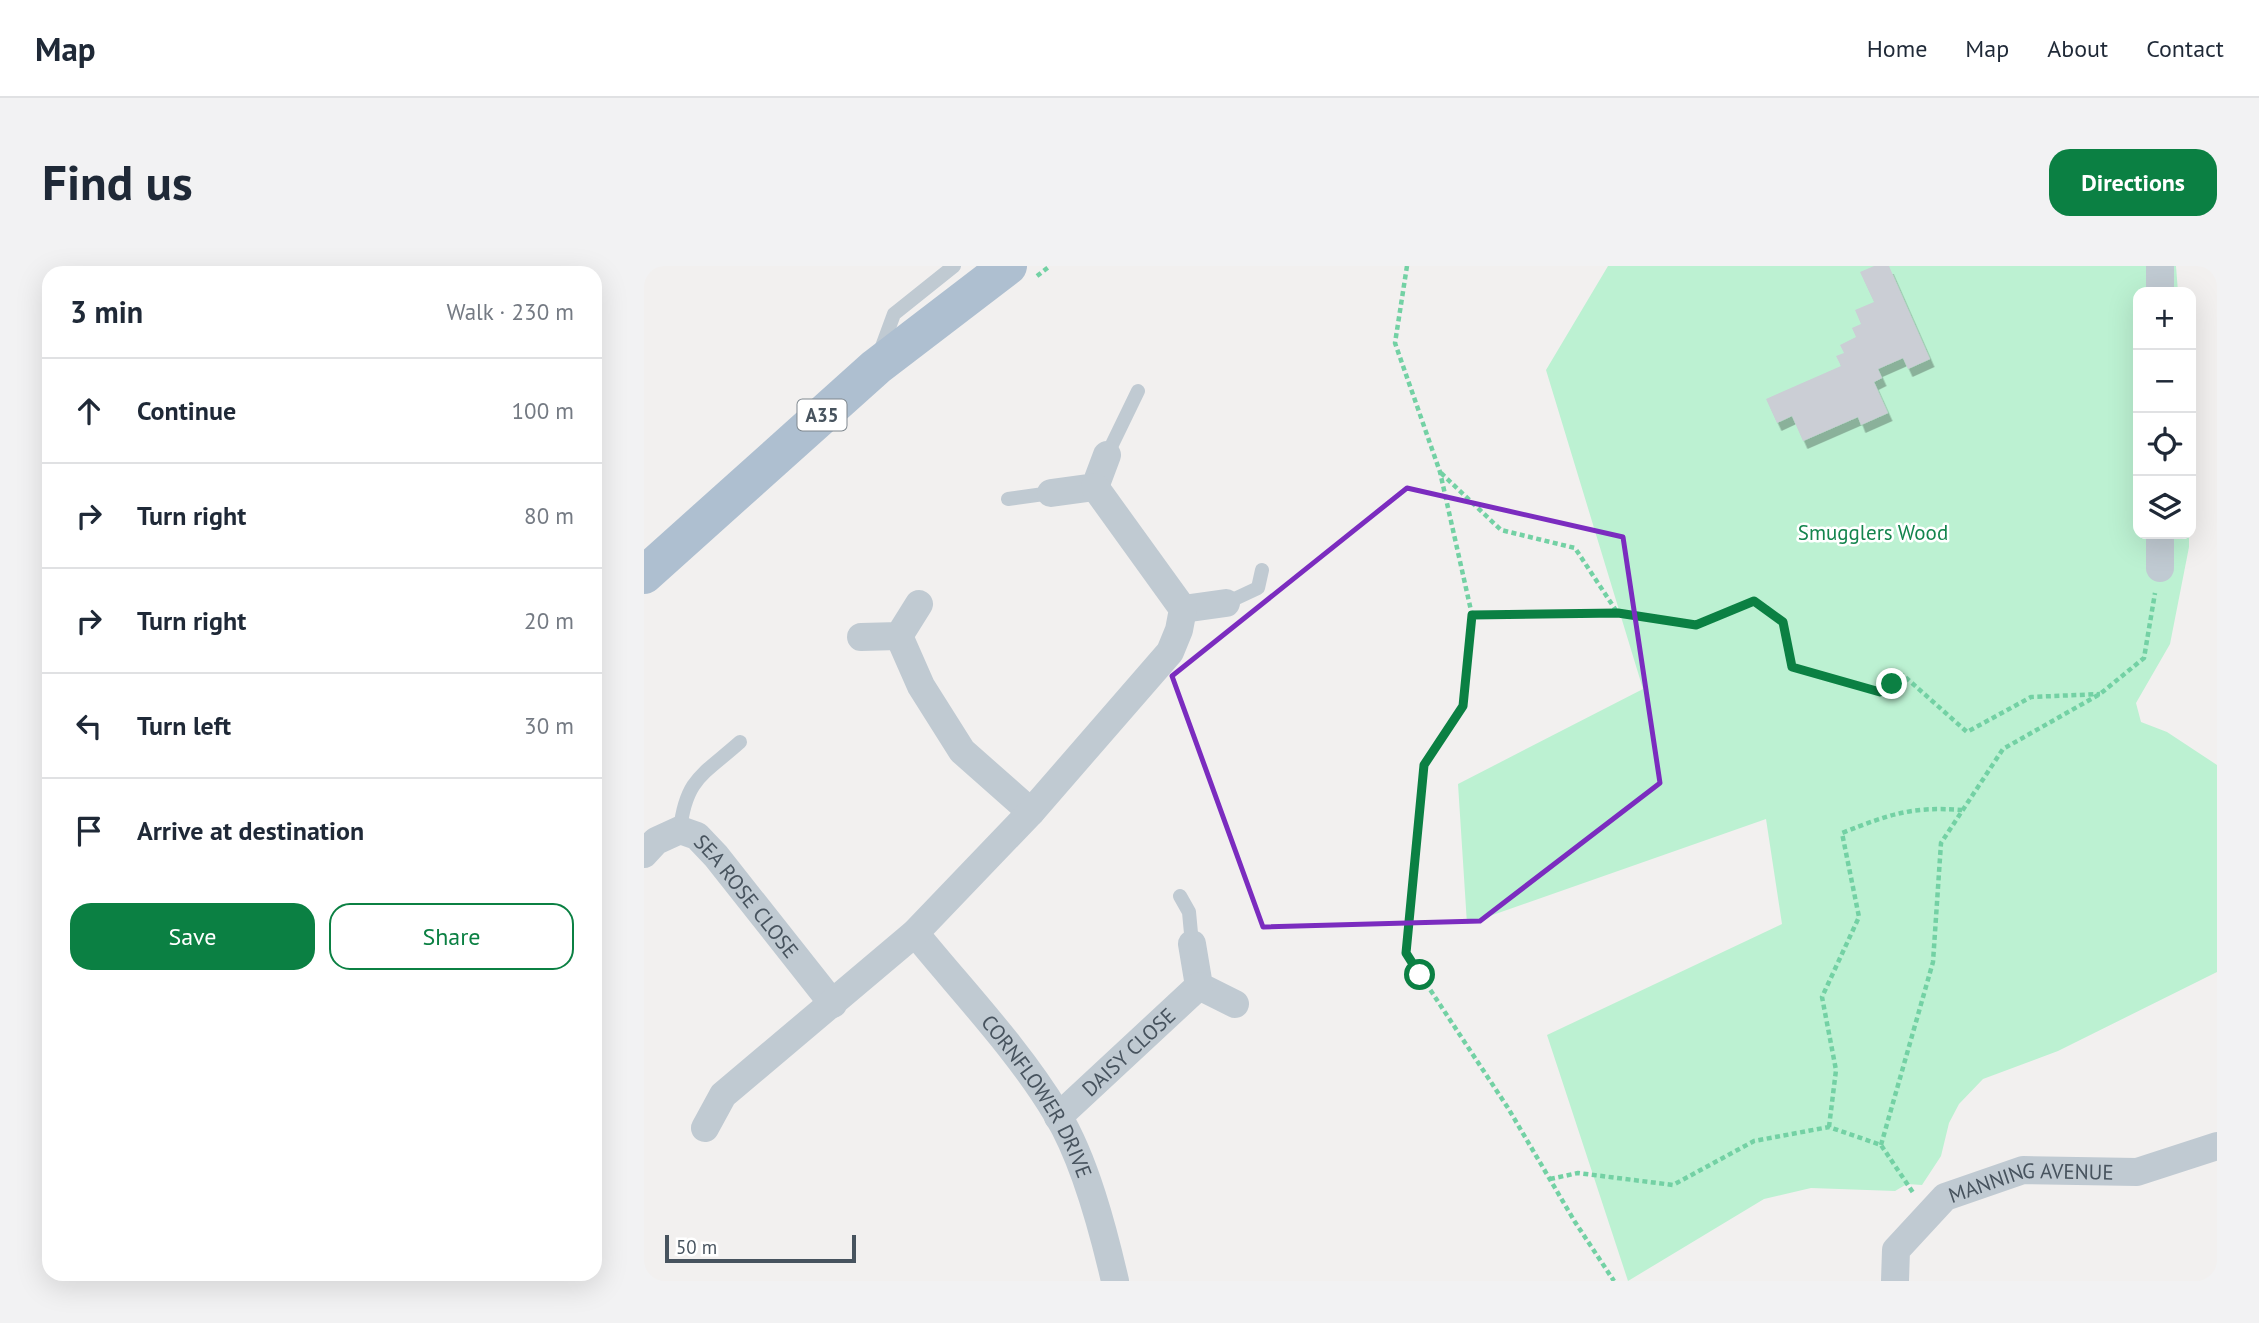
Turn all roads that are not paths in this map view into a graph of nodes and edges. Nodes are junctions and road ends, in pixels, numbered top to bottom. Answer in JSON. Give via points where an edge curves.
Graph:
{"nodes":[{"id":1,"x":954,"y":266,"type":"edge"},
{"id":2,"x":1008,"y":266,"type":"edge"},
{"id":3,"x":2160,"y":266,"type":"edge"},
{"id":4,"x":2160,"y":287,"type":"edge"},
{"id":5,"x":876,"y":367,"type":"junction"},
{"id":6,"x":1138,"y":391,"type":"dead end"},
{"id":7,"x":1107,"y":455,"type":"joint"},
{"id":8,"x":1095,"y":487,"type":"junction"},
{"id":9,"x":1051,"y":494,"type":"joint"},
{"id":10,"x":1008,"y":499,"type":"dead end"},
{"id":11,"x":2160,"y":539,"type":"edge"},
{"id":12,"x":2160,"y":568,"type":"road end"},
{"id":13,"x":1262,"y":569,"type":"dead end"},
{"id":14,"x":644,"y":575,"type":"edge"},
{"id":15,"x":1226,"y":603,"type":"joint"},
{"id":16,"x":919,"y":604,"type":"dead end"},
{"id":17,"x":1183,"y":609,"type":"junction"},
{"id":18,"x":899,"y":636,"type":"junction"},
{"id":19,"x":861,"y":637,"type":"dead end"},
{"id":20,"x":740,"y":743,"type":"dead end"},
{"id":21,"x":1031,"y":812,"type":"junction"},
{"id":22,"x":680,"y":831,"type":"junction"},
{"id":23,"x":644,"y":854,"type":"edge"},
{"id":24,"x":1180,"y":896,"type":"dead end"},
{"id":25,"x":915,"y":933,"type":"junction"},
{"id":26,"x":1192,"y":944,"type":"joint"},
{"id":27,"x":1199,"y":986,"type":"junction"},
{"id":28,"x":833,"y":1004,"type":"junction"},
{"id":29,"x":1235,"y":1004,"type":"dead end"},
{"id":30,"x":1058,"y":1116,"type":"junction"},
{"id":31,"x":705,"y":1128,"type":"dead end"},
{"id":32,"x":2217,"y":1146,"type":"edge"},
{"id":33,"x":1115,"y":1281,"type":"edge"},
{"id":34,"x":1895,"y":1281,"type":"edge"}],
"edges":[{"from":1,"to":5,"type":"lane","via":[[894,314]]},
{"from":2,"to":5,"type":"main road","number":"A35"},
{"from":3,"to":4,"type":"street"},
{"from":5,"to":14,"type":"main road","number":"A35"},
{"from":6,"to":7,"type":"lane"},
{"from":7,"to":8,"type":"street"},
{"from":8,"to":9,"type":"street"},
{"from":8,"to":17,"type":"street"},
{"from":9,"to":10,"type":"lane"},
{"from":11,"to":12,"type":"street"},
{"from":13,"to":15,"type":"lane","via":[[1258,588]]},
{"from":15,"to":17,"type":"street"},
{"from":16,"to":18,"type":"street"},
{"from":17,"to":21,"type":"street","via":[[1170,652]]},
{"from":18,"to":19,"type":"street"},
{"from":18,"to":21,"type":"street","via":[[922,686],[962,751]]},
{"from":20,"to":22,"type":"lane","via":[[692,785],[683,802]]},
{"from":21,"to":25,"type":"street"},
{"from":22,"to":23,"type":"street","name":"SEA ROSE CLOSE","via":[[656,841]]},
{"from":22,"to":28,"type":"street","name":"SEA ROSE CLOSE","via":[[697,836],[716,856]]},
{"from":24,"to":26,"type":"lane","via":[[1189,912]]},
{"from":25,"to":28,"type":"street"},
{"from":25,"to":30,"type":"street","name":"CORNFLOWER DRIVE","via":[[1022,1062]]},
{"from":26,"to":27,"type":"street"},
{"from":27,"to":29,"type":"street"},
{"from":27,"to":30,"type":"street","name":"DAISY CLOSE"},
{"from":28,"to":31,"type":"street","via":[[723,1095]]},
{"from":30,"to":33,"type":"street","name":"CORNFLOWER DRIVE","via":[[1102,1226]]},
{"from":32,"to":34,"type":"street","name":"MANNING AVENUE","via":[[2137,1172],[2024,1170],[1945,1197],[1896,1250]]}]}
